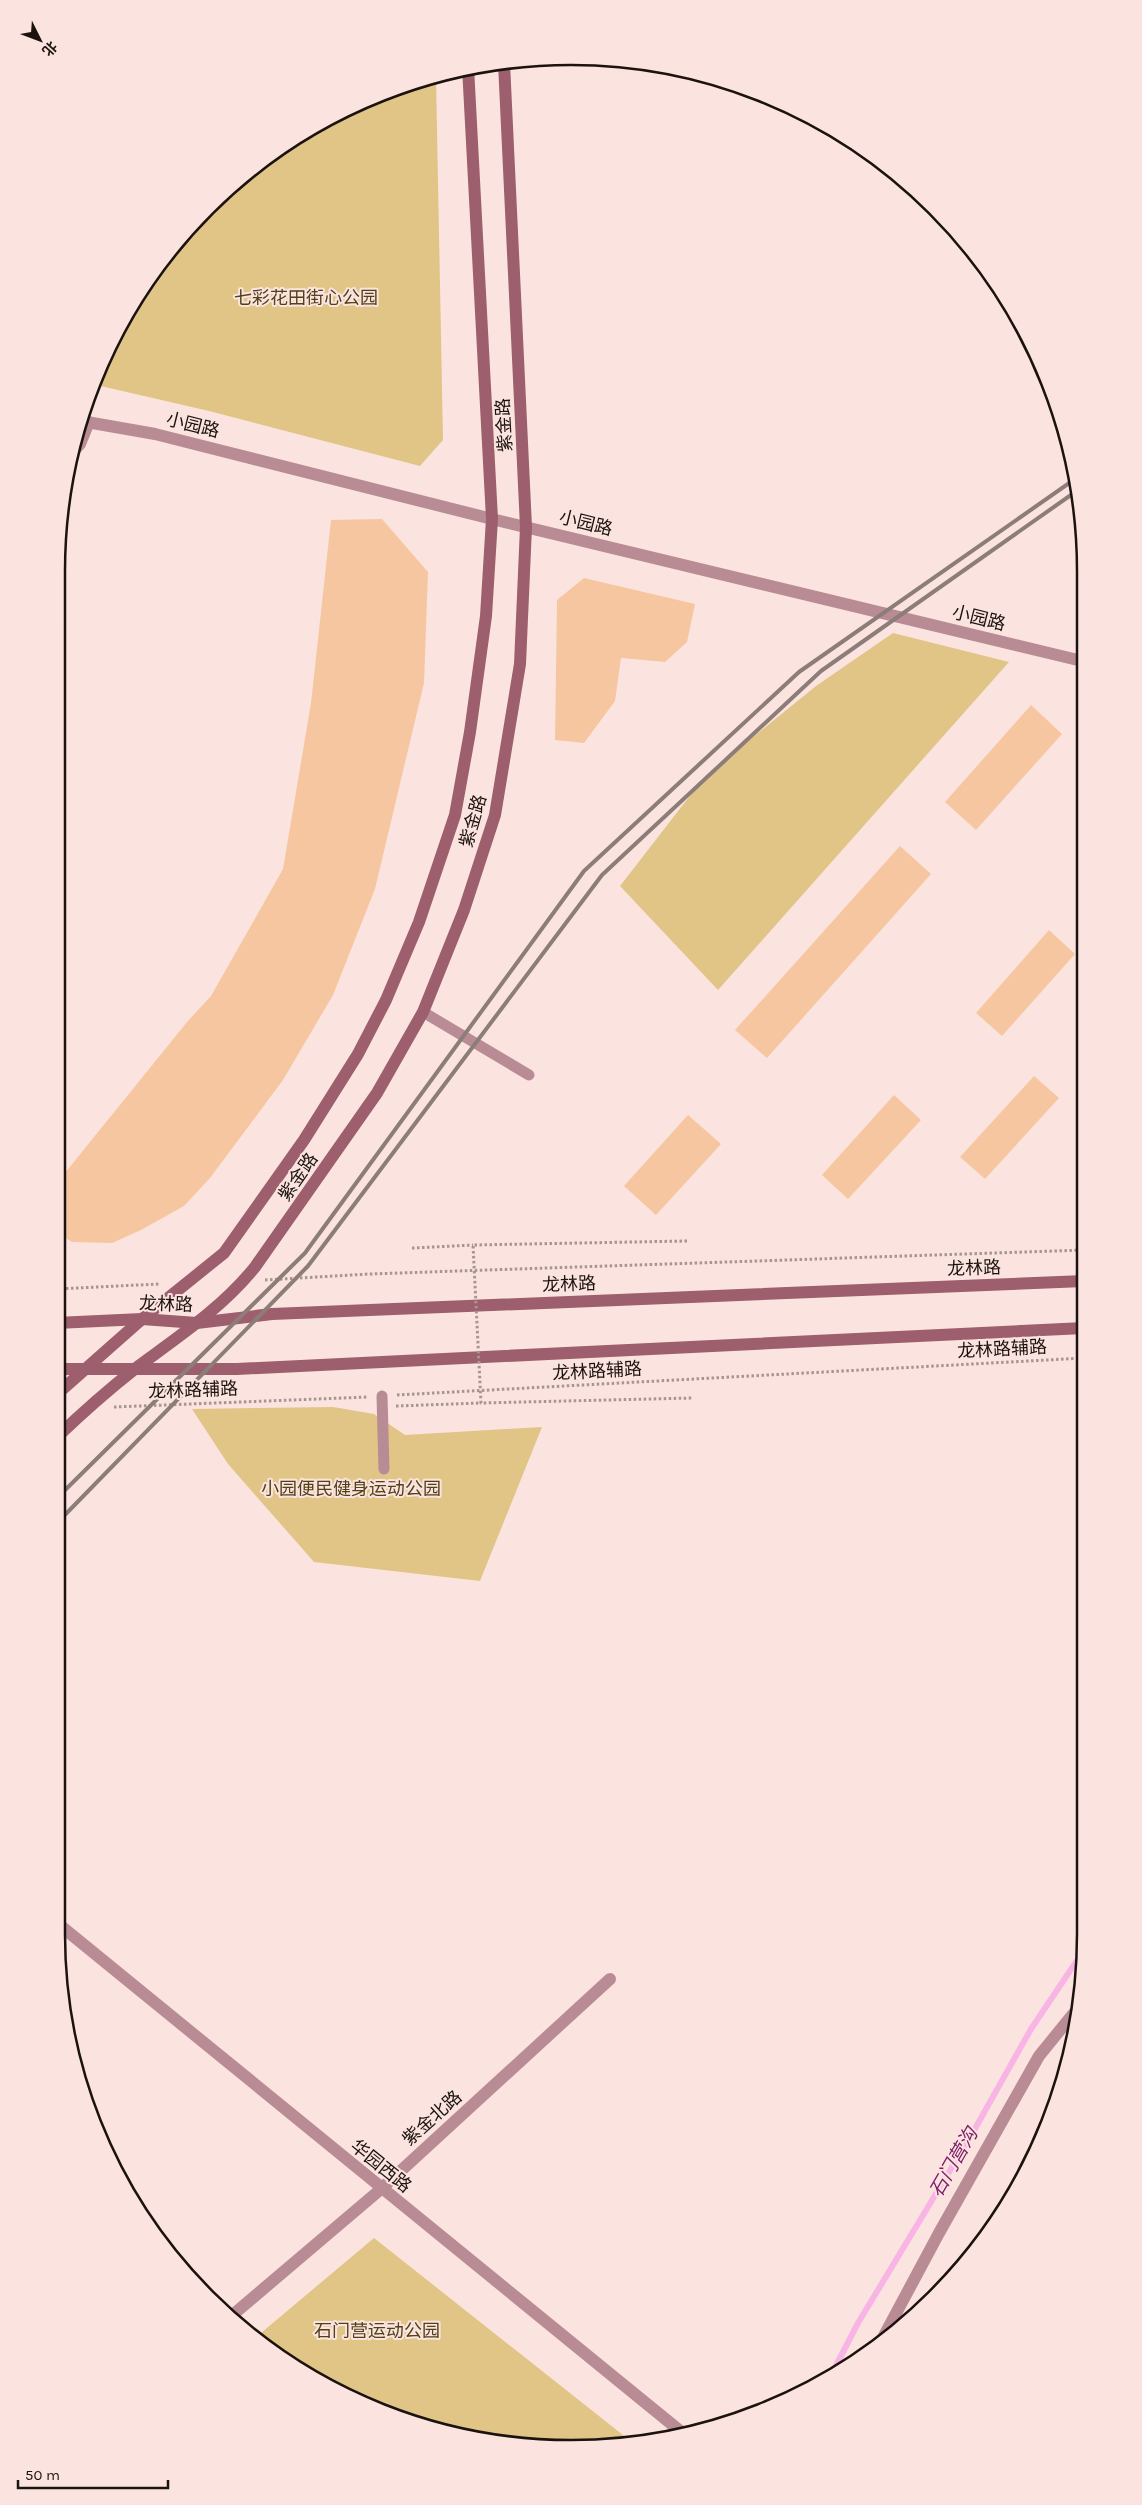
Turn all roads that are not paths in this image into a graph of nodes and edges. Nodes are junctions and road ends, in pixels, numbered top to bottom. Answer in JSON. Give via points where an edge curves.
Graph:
{"nodes":[{"id":1,"x":504,"y":69,"type":"edge"},
{"id":2,"x":468,"y":76,"type":"edge"},
{"id":3,"x":88,"y":422,"type":"edge"},
{"id":4,"x":492,"y":519,"type":"junction"},
{"id":5,"x":526,"y":526,"type":"junction"},
{"id":6,"x":1077,"y":660,"type":"edge"},
{"id":7,"x":423,"y":1012,"type":"junction"},
{"id":8,"x":529,"y":1074,"type":"dead end"},
{"id":9,"x":1077,"y":1281,"type":"edge"},
{"id":10,"x":142,"y":1319,"type":"junction"},
{"id":11,"x":65,"y":1323,"type":"edge"},
{"id":12,"x":197,"y":1323,"type":"junction"},
{"id":13,"x":1077,"y":1328,"type":"edge"},
{"id":14,"x":86,"y":1368,"type":"junction"},
{"id":15,"x":65,"y":1369,"type":"edge"},
{"id":16,"x":136,"y":1369,"type":"junction"},
{"id":17,"x":65,"y":1387,"type":"edge"},
{"id":18,"x":382,"y":1396,"type":"road end"},
{"id":19,"x":65,"y":1429,"type":"edge"},
{"id":20,"x":384,"y":1469,"type":"dead end"},
{"id":21,"x":65,"y":1929,"type":"edge"},
{"id":22,"x":610,"y":1978,"type":"dead end"},
{"id":23,"x":1070,"y":2019,"type":"edge"},
{"id":24,"x":381,"y":2189,"type":"junction"},
{"id":25,"x":235,"y":2313,"type":"edge"},
{"id":26,"x":889,"y":2327,"type":"edge"},
{"id":27,"x":677,"y":2428,"type":"edge"}],
"edges":[{"from":1,"to":5,"type":"main road","name":"紫金路"},
{"from":2,"to":4,"type":"main road","name":"紫金路"},
{"from":3,"to":4,"type":"street","name":"小园路","via":[[155,434]]},
{"from":4,"to":5,"type":"street","name":"小园路"},
{"from":4,"to":10,"type":"main road","name":"紫金路","via":[[486,616],[455,816],[419,922],[386,1000],[362,1046],[304,1140],[224,1253]]},
{"from":5,"to":6,"type":"street","name":"小园路"},
{"from":5,"to":7,"type":"main road","name":"紫金路","via":[[520,664],[495,815],[464,910]]},
{"from":7,"to":8,"type":"lane"},
{"from":7,"to":12,"type":"main road","name":"紫金路","via":[[376,1093],[244,1281]]},
{"from":9,"to":12,"type":"main road","name":"龙林路","via":[[272,1314]]},
{"from":10,"to":11,"type":"main road","name":"龙林路"},
{"from":10,"to":12,"type":"main road","name":"龙林路"},
{"from":10,"to":14,"type":"main road","name":"紫金路"},
{"from":12,"to":16,"type":"main road","name":"紫金路"},
{"from":13,"to":16,"type":"main road","via":[[238,1369]]},
{"from":14,"to":15,"type":"main road"},
{"from":14,"to":16,"type":"main road"},
{"from":14,"to":17,"type":"main road","name":"紫金路"},
{"from":16,"to":19,"type":"main road","name":"紫金路"},
{"from":18,"to":20,"type":"lane"},
{"from":21,"to":24,"type":"street","name":"华园西路"},
{"from":22,"to":24,"type":"street","name":"紫金北路"},
{"from":23,"to":26,"type":"street","via":[[1040,2056]]},
{"from":24,"to":25,"type":"street","name":"紫金北路"},
{"from":24,"to":27,"type":"street","name":"华园西路"}]}
